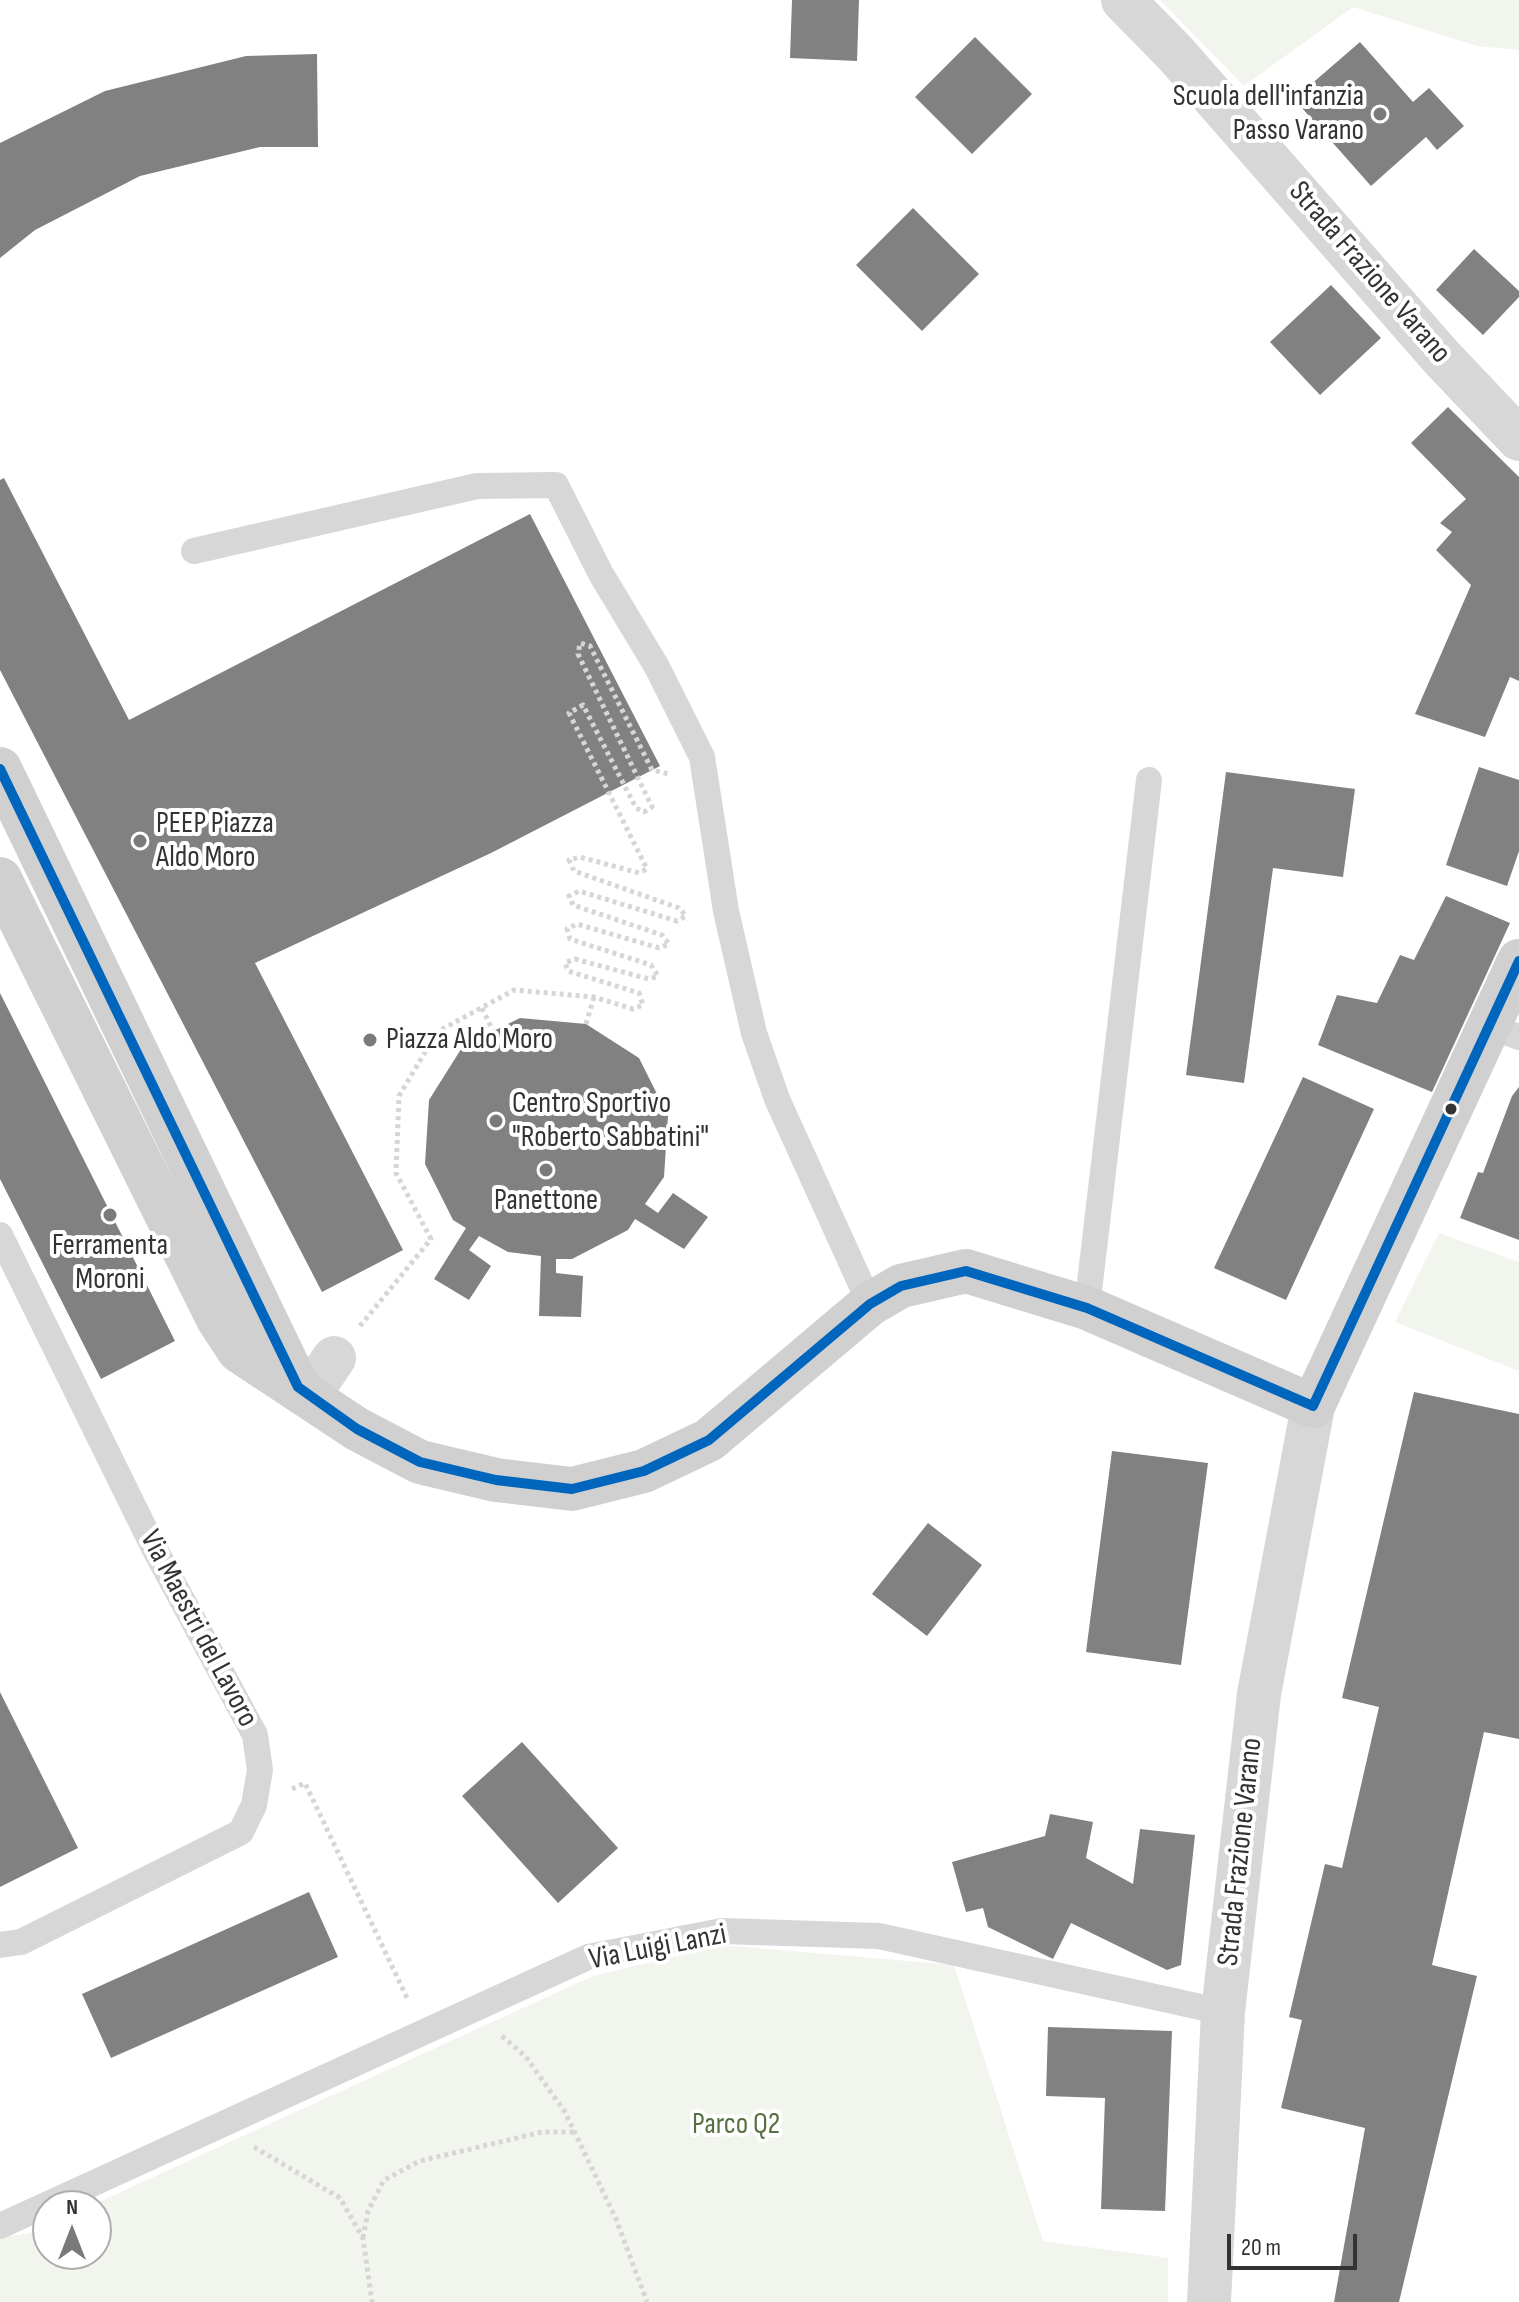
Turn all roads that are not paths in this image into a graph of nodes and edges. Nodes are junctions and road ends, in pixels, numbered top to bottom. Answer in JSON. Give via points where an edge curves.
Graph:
{"nodes":[{"id":1,"x":1123,"y":0,"type":"edge"},
{"id":2,"x":1519,"y":439,"type":"edge"},
{"id":3,"x":194,"y":551,"type":"dead end"},
{"id":4,"x":0,"y":769,"type":"edge"},
{"id":5,"x":1149,"y":780,"type":"dead end"},
{"id":6,"x":0,"y":879,"type":"edge"},
{"id":7,"x":1519,"y":961,"type":"edge"},
{"id":8,"x":116,"y":1008,"type":"junction"},
{"id":9,"x":76,"y":1027,"type":"junction"},
{"id":10,"x":1505,"y":1032,"type":"edge"},
{"id":11,"x":0,"y":1235,"type":"edge"},
{"id":12,"x":870,"y":1304,"type":"junction"},
{"id":13,"x":1087,"y":1308,"type":"junction"},
{"id":14,"x":334,"y":1358,"type":"road end"},
{"id":15,"x":304,"y":1391,"type":"junction"},
{"id":16,"x":1313,"y":1406,"type":"junction"},
{"id":17,"x":0,"y":1945,"type":"edge"},
{"id":18,"x":1223,"y":2012,"type":"junction"},
{"id":19,"x":0,"y":2226,"type":"edge"},
{"id":20,"x":1209,"y":2302,"type":"edge"}],
"edges":[{"from":1,"to":2,"type":"street","name":"Strada Frazione Varano"},
{"from":3,"to":12,"type":"lane","via":[[477,486],[556,485],[702,757],[726,911],[754,1033],[777,1099]]},
{"from":4,"to":8,"type":"street"},
{"from":5,"to":13,"type":"lane"},
{"from":6,"to":9,"type":"street"},
{"from":7,"to":10,"type":"street"},
{"from":8,"to":9,"type":"lane"},
{"from":8,"to":15,"type":"street"},
{"from":9,"to":15,"type":"street","via":[[218,1319],[239,1351]]},
{"from":10,"to":16,"type":"street"},
{"from":11,"to":17,"type":"lane","name":"Via Maestri del Lavoro","via":[[153,1546],[255,1735],[260,1770],[254,1805],[241,1832],[21,1942]]},
{"from":12,"to":13,"type":"street","via":[[901,1286],[966,1271]]},
{"from":12,"to":15,"type":"street","via":[[709,1440],[644,1471],[572,1489],[496,1480],[420,1462],[357,1429]]},
{"from":13,"to":16,"type":"street"},
{"from":14,"to":15,"type":"street"},
{"from":16,"to":18,"type":"street","name":"Strada Frazione Varano","via":[[1259,1694]]},
{"from":18,"to":19,"type":"lane","name":"Via Luigi Lanzi","via":[[879,1936],[722,1931],[588,1957]]},
{"from":18,"to":20,"type":"street","name":"Strada Frazione Varano"}]}
